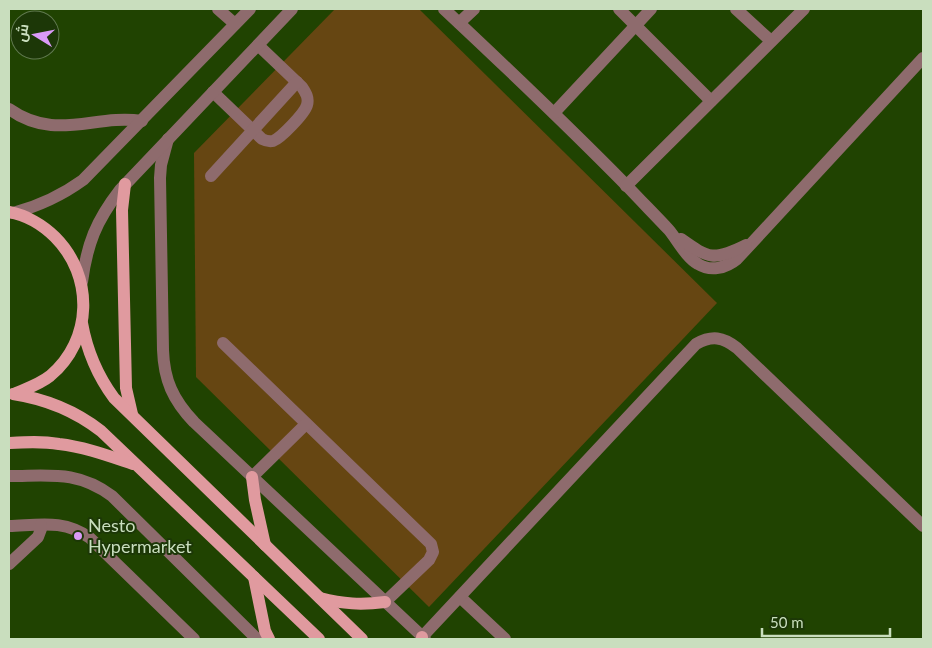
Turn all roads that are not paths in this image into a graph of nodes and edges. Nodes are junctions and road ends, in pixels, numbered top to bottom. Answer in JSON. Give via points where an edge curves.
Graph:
{"nodes":[{"id":1,"x":218,"y":9,"type":"edge"},
{"id":2,"x":250,"y":9,"type":"edge"},
{"id":3,"x":292,"y":9,"type":"edge"},
{"id":4,"x":444,"y":9,"type":"edge"},
{"id":5,"x":474,"y":9,"type":"edge"},
{"id":6,"x":619,"y":9,"type":"edge"},
{"id":7,"x":651,"y":9,"type":"edge"},
{"id":8,"x":736,"y":9,"type":"edge"},
{"id":9,"x":804,"y":9,"type":"edge"},
{"id":10,"x":459,"y":23,"type":"junction"},
{"id":11,"x":235,"y":24,"type":"junction"},
{"id":12,"x":636,"y":25,"type":"junction"},
{"id":13,"x":771,"y":41,"type":"junction"},
{"id":14,"x":258,"y":44,"type":"junction"},
{"id":15,"x":923,"y":58,"type":"edge"},
{"id":16,"x":297,"y":82,"type":"junction"},
{"id":17,"x":212,"y":92,"type":"junction"},
{"id":18,"x":711,"y":101,"type":"junction"},
{"id":19,"x":9,"y":109,"type":"edge"},
{"id":20,"x":554,"y":112,"type":"junction"},
{"id":21,"x":142,"y":121,"type":"junction"},
{"id":22,"x":253,"y":130,"type":"junction"},
{"id":23,"x":168,"y":139,"type":"junction"},
{"id":24,"x":211,"y":176,"type":"dead end"},
{"id":25,"x":125,"y":184,"type":"junction"},
{"id":26,"x":626,"y":186,"type":"junction"},
{"id":27,"x":11,"y":213,"type":"edge"},
{"id":28,"x":82,"y":282,"type":"junction"},
{"id":29,"x":82,"y":323,"type":"junction"},
{"id":30,"x":223,"y":343,"type":"dead end"},
{"id":31,"x":11,"y":394,"type":"edge"},
{"id":32,"x":133,"y":417,"type":"junction"},
{"id":33,"x":306,"y":424,"type":"junction"},
{"id":34,"x":9,"y":443,"type":"edge"},
{"id":35,"x":139,"y":466,"type":"junction"},
{"id":36,"x":9,"y":476,"type":"edge"},
{"id":37,"x":252,"y":477,"type":"junction"},
{"id":38,"x":41,"y":525,"type":"junction"},
{"id":39,"x":9,"y":526,"type":"edge"},
{"id":40,"x":923,"y":526,"type":"edge"},
{"id":41,"x":265,"y":545,"type":"junction"},
{"id":42,"x":9,"y":564,"type":"edge"},
{"id":43,"x":254,"y":577,"type":"junction"},
{"id":44,"x":460,"y":597,"type":"junction"},
{"id":45,"x":320,"y":598,"type":"junction"},
{"id":46,"x":385,"y":602,"type":"junction"},
{"id":47,"x":423,"y":638,"type":"edge"},
{"id":48,"x":194,"y":639,"type":"edge"},
{"id":49,"x":257,"y":639,"type":"edge"},
{"id":50,"x":269,"y":639,"type":"edge"},
{"id":51,"x":319,"y":639,"type":"edge"},
{"id":52,"x":362,"y":639,"type":"edge"},
{"id":53,"x":504,"y":639,"type":"edge"}],
"edges":[{"from":1,"to":11,"type":"street"},
{"from":2,"to":11,"type":"street"},
{"from":3,"to":14,"type":"street"},
{"from":4,"to":10,"type":"street"},
{"from":5,"to":10,"type":"street"},
{"from":6,"to":12,"type":"street"},
{"from":7,"to":12,"type":"street"},
{"from":8,"to":13,"type":"street"},
{"from":9,"to":13,"type":"street"},
{"from":10,"to":20,"type":"street"},
{"from":11,"to":21,"type":"street"},
{"from":12,"to":18,"type":"street"},
{"from":12,"to":20,"type":"street"},
{"from":13,"to":18,"type":"street"},
{"from":14,"to":16,"type":"street"},
{"from":14,"to":17,"type":"street"},
{"from":15,"to":26,"type":"street","via":[[737,260],[723,268],[708,268],[694,261]]},
{"from":16,"to":22,"type":"street"},
{"from":16,"to":22,"type":"street","via":[[307,98],[305,110],[275,140],[266,141]]},
{"from":17,"to":22,"type":"street"},
{"from":17,"to":23,"type":"street"},
{"from":18,"to":26,"type":"street"},
{"from":19,"to":21,"type":"street","via":[[34,122],[60,126]]},
{"from":20,"to":26,"type":"street"},
{"from":21,"to":27,"type":"street","via":[[70,190],[43,204]]},
{"from":22,"to":24,"type":"street"},
{"from":23,"to":25,"type":"street"},
{"from":23,"to":37,"type":"street","via":[[160,178],[163,363],[175,399],[184,411]]},
{"from":25,"to":28,"type":"street","via":[[109,203],[93,233]]},
{"from":25,"to":32,"type":"main road","via":[[122,210],[126,388]]},
{"from":27,"to":28,"type":"main road","via":[[38,223],[64,245]]},
{"from":28,"to":29,"type":"main road"},
{"from":29,"to":31,"type":"main road","via":[[75,343],[50,376]]},
{"from":29,"to":32,"type":"main road","via":[[88,350],[99,375],[114,398]]},
{"from":30,"to":33,"type":"street"},
{"from":31,"to":35,"type":"main road","via":[[45,400],[74,412],[101,430]]},
{"from":32,"to":41,"type":"main road"},
{"from":33,"to":37,"type":"street"},
{"from":33,"to":46,"type":"street","via":[[433,548],[429,560]]},
{"from":34,"to":35,"type":"main road","via":[[76,446]]},
{"from":35,"to":43,"type":"main road"},
{"from":36,"to":49,"type":"street","via":[[70,476],[103,489]]},
{"from":37,"to":41,"type":"main road"},
{"from":37,"to":46,"type":"street"},
{"from":38,"to":39,"type":"street"},
{"from":38,"to":42,"type":"street","via":[[38,536]]},
{"from":38,"to":48,"type":"street","via":[[66,526],[90,538]]},
{"from":40,"to":44,"type":"street","via":[[730,342],[704,339]]},
{"from":41,"to":45,"type":"main road"},
{"from":43,"to":50,"type":"main road"},
{"from":43,"to":51,"type":"main road"},
{"from":44,"to":47,"type":"street"},
{"from":44,"to":53,"type":"street"},
{"from":45,"to":46,"type":"main road","via":[[352,604]]},
{"from":45,"to":52,"type":"main road"},
{"from":46,"to":47,"type":"street"}]}
